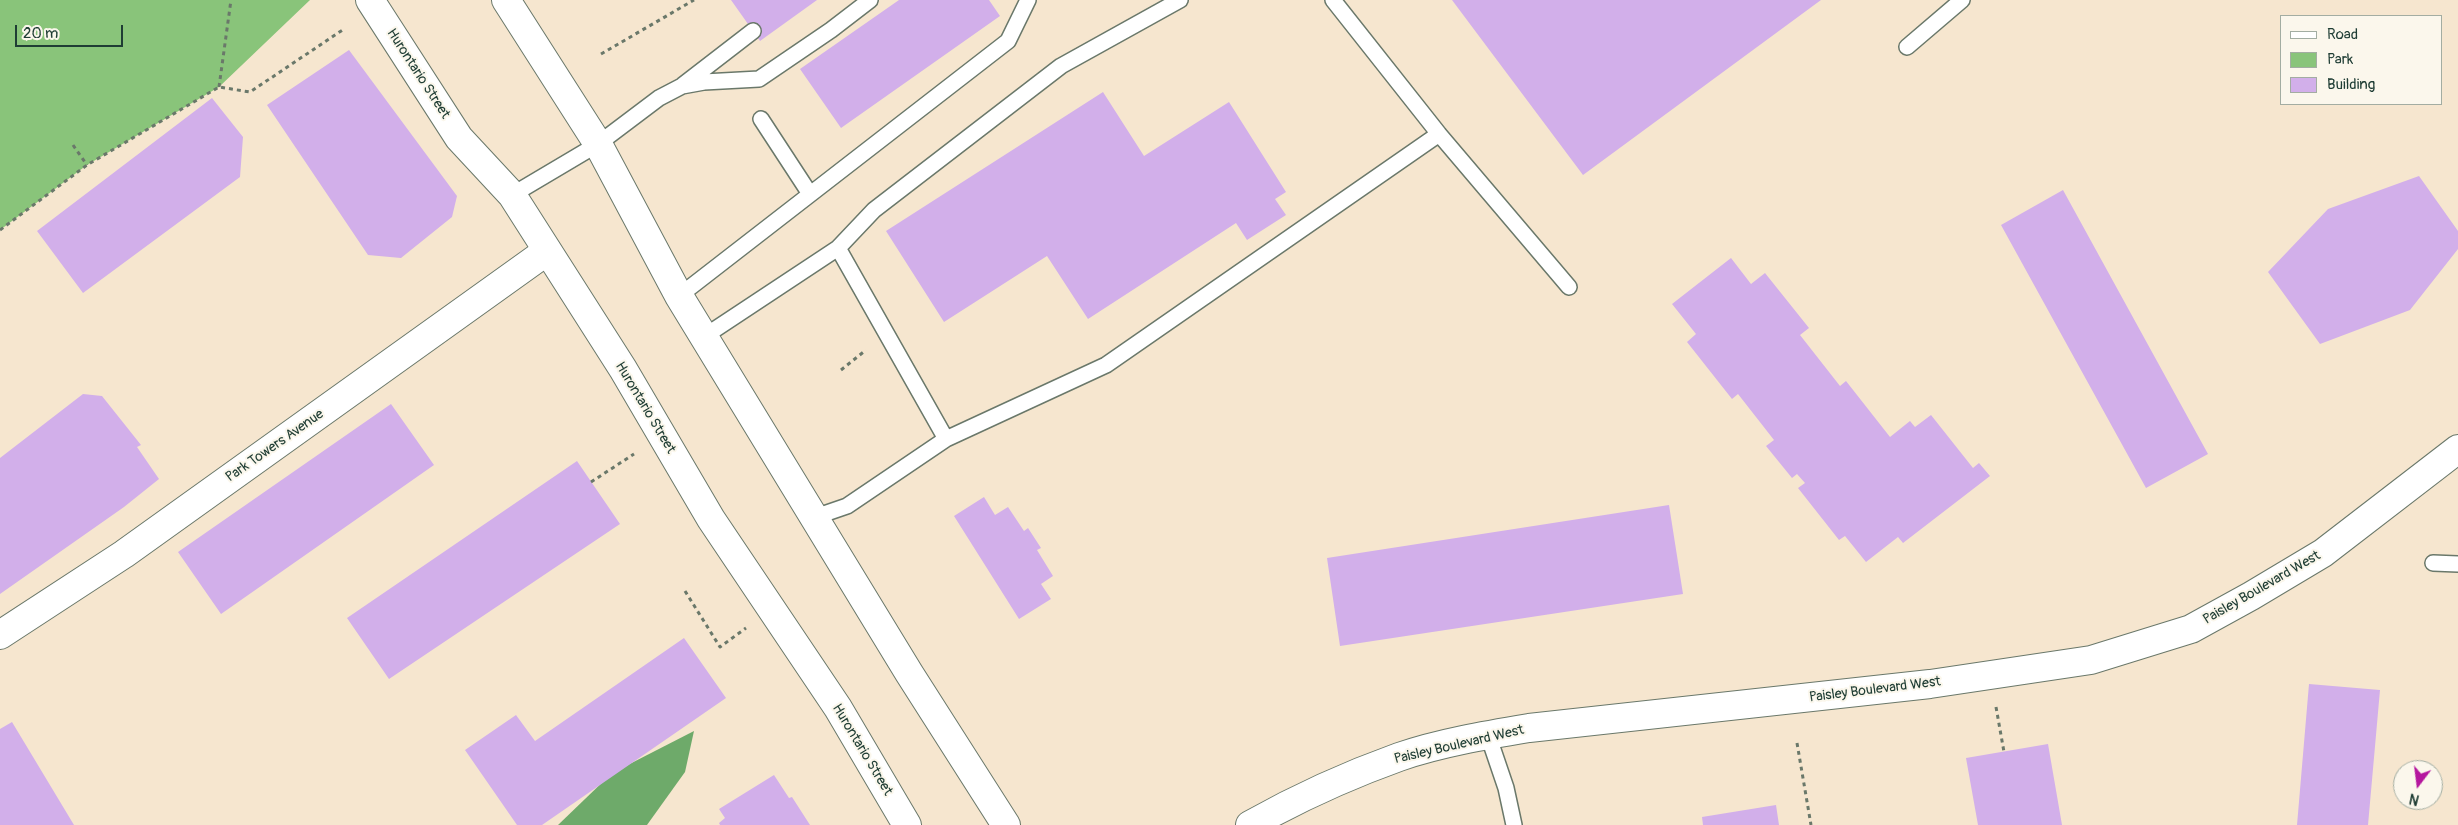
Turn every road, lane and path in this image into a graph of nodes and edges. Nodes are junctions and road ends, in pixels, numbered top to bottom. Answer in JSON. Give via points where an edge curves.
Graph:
{"nodes":[{"id":1,"x":230,"y":0,"type":"edge"},
{"id":2,"x":370,"y":0,"type":"edge"},
{"id":3,"x":506,"y":0,"type":"edge"},
{"id":4,"x":694,"y":0,"type":"edge"},
{"id":5,"x":870,"y":0,"type":"edge"},
{"id":6,"x":1028,"y":0,"type":"edge"},
{"id":7,"x":1180,"y":0,"type":"edge"},
{"id":8,"x":1333,"y":0,"type":"edge"},
{"id":9,"x":1962,"y":0,"type":"edge"},
{"id":10,"x":344,"y":29,"type":"dead end"},
{"id":11,"x":752,"y":30,"type":"dead end"},
{"id":12,"x":1906,"y":47,"type":"dead end"},
{"id":13,"x":601,"y":54,"type":"dead end"},
{"id":14,"x":682,"y":86,"type":"junction"},
{"id":15,"x":219,"y":87,"type":"junction"},
{"id":16,"x":761,"y":119,"type":"dead end"},
{"id":17,"x":1439,"y":134,"type":"junction"},
{"id":18,"x":598,"y":144,"type":"junction"},
{"id":19,"x":73,"y":145,"type":"dead end"},
{"id":20,"x":87,"y":165,"type":"junction"},
{"id":21,"x":810,"y":194,"type":"junction"},
{"id":22,"x":512,"y":195,"type":"junction"},
{"id":23,"x":0,"y":230,"type":"edge"},
{"id":24,"x":838,"y":248,"type":"junction"},
{"id":25,"x":547,"y":251,"type":"junction"},
{"id":26,"x":1568,"y":287,"type":"dead end"},
{"id":27,"x":679,"y":296,"type":"junction"},
{"id":28,"x":705,"y":336,"type":"junction"},
{"id":29,"x":946,"y":439,"type":"junction"},
{"id":30,"x":2458,"y":449,"type":"edge"},
{"id":31,"x":639,"y":451,"type":"dead end"},
{"id":32,"x":590,"y":482,"type":"dead end"},
{"id":33,"x":815,"y":518,"type":"junction"},
{"id":34,"x":2433,"y":563,"type":"dead end"},
{"id":35,"x":2458,"y":564,"type":"edge"},
{"id":36,"x":685,"y":591,"type":"dead end"},
{"id":37,"x":746,"y":628,"type":"dead end"},
{"id":38,"x":0,"y":635,"type":"edge"},
{"id":39,"x":1992,"y":676,"type":"junction"},
{"id":40,"x":1488,"y":735,"type":"junction"},
{"id":41,"x":1797,"y":743,"type":"dead end"},
{"id":42,"x":2004,"y":752,"type":"dead end"},
{"id":43,"x":908,"y":825,"type":"edge"},
{"id":44,"x":1006,"y":825,"type":"edge"},
{"id":45,"x":1250,"y":825,"type":"edge"},
{"id":46,"x":1514,"y":825,"type":"edge"},
{"id":47,"x":1811,"y":825,"type":"edge"}],
"edges":[{"from":1,"to":15,"type":"path"},
{"from":2,"to":22,"type":"main road","name":"Hurontario Street","via":[[459,138]]},
{"from":3,"to":18,"type":"main road"},
{"from":4,"to":13,"type":"path"},
{"from":5,"to":14,"type":"lane","via":[[759,79]]},
{"from":6,"to":21,"type":"lane","via":[[1008,40]]},
{"from":7,"to":24,"type":"lane","via":[[1060,66],[874,210]]},
{"from":8,"to":17,"type":"lane"},
{"from":9,"to":12,"type":"lane"},
{"from":10,"to":15,"type":"path","via":[[250,92]]},
{"from":11,"to":14,"type":"lane"},
{"from":14,"to":18,"type":"lane","via":[[659,98]]},
{"from":15,"to":20,"type":"path"},
{"from":16,"to":21,"type":"lane"},
{"from":17,"to":26,"type":"lane"},
{"from":17,"to":29,"type":"lane","via":[[1106,365]]},
{"from":18,"to":22,"type":"lane"},
{"from":18,"to":27,"type":"main road"},
{"from":19,"to":20,"type":"path"},
{"from":20,"to":23,"type":"path"},
{"from":21,"to":27,"type":"lane"},
{"from":22,"to":25,"type":"main road","name":"Hurontario Street"},
{"from":24,"to":28,"type":"lane"},
{"from":24,"to":29,"type":"lane"},
{"from":25,"to":38,"type":"main road","name":"Park Towers Avenue","via":[[124,554]]},
{"from":25,"to":43,"type":"main road","name":"Hurontario Street","via":[[623,369],[711,519],[838,708]]},
{"from":27,"to":28,"type":"main road"},
{"from":28,"to":33,"type":"main road"},
{"from":29,"to":33,"type":"lane","via":[[847,506]]},
{"from":30,"to":39,"type":"main road","name":"Paisley Boulevard West","via":[[2323,553],[2191,629],[2091,660]]},
{"from":31,"to":32,"type":"path"},
{"from":33,"to":44,"type":"main road"},
{"from":34,"to":35,"type":"lane"},
{"from":36,"to":37,"type":"path","via":[[720,647]]},
{"from":39,"to":40,"type":"main road","name":"Paisley Boulevard West"},
{"from":39,"to":42,"type":"path"},
{"from":40,"to":45,"type":"main road","name":"Paisley Boulevard West","via":[[1400,756],[1304,795]]},
{"from":40,"to":46,"type":"lane","via":[[1506,788]]},
{"from":41,"to":47,"type":"path"}]}
